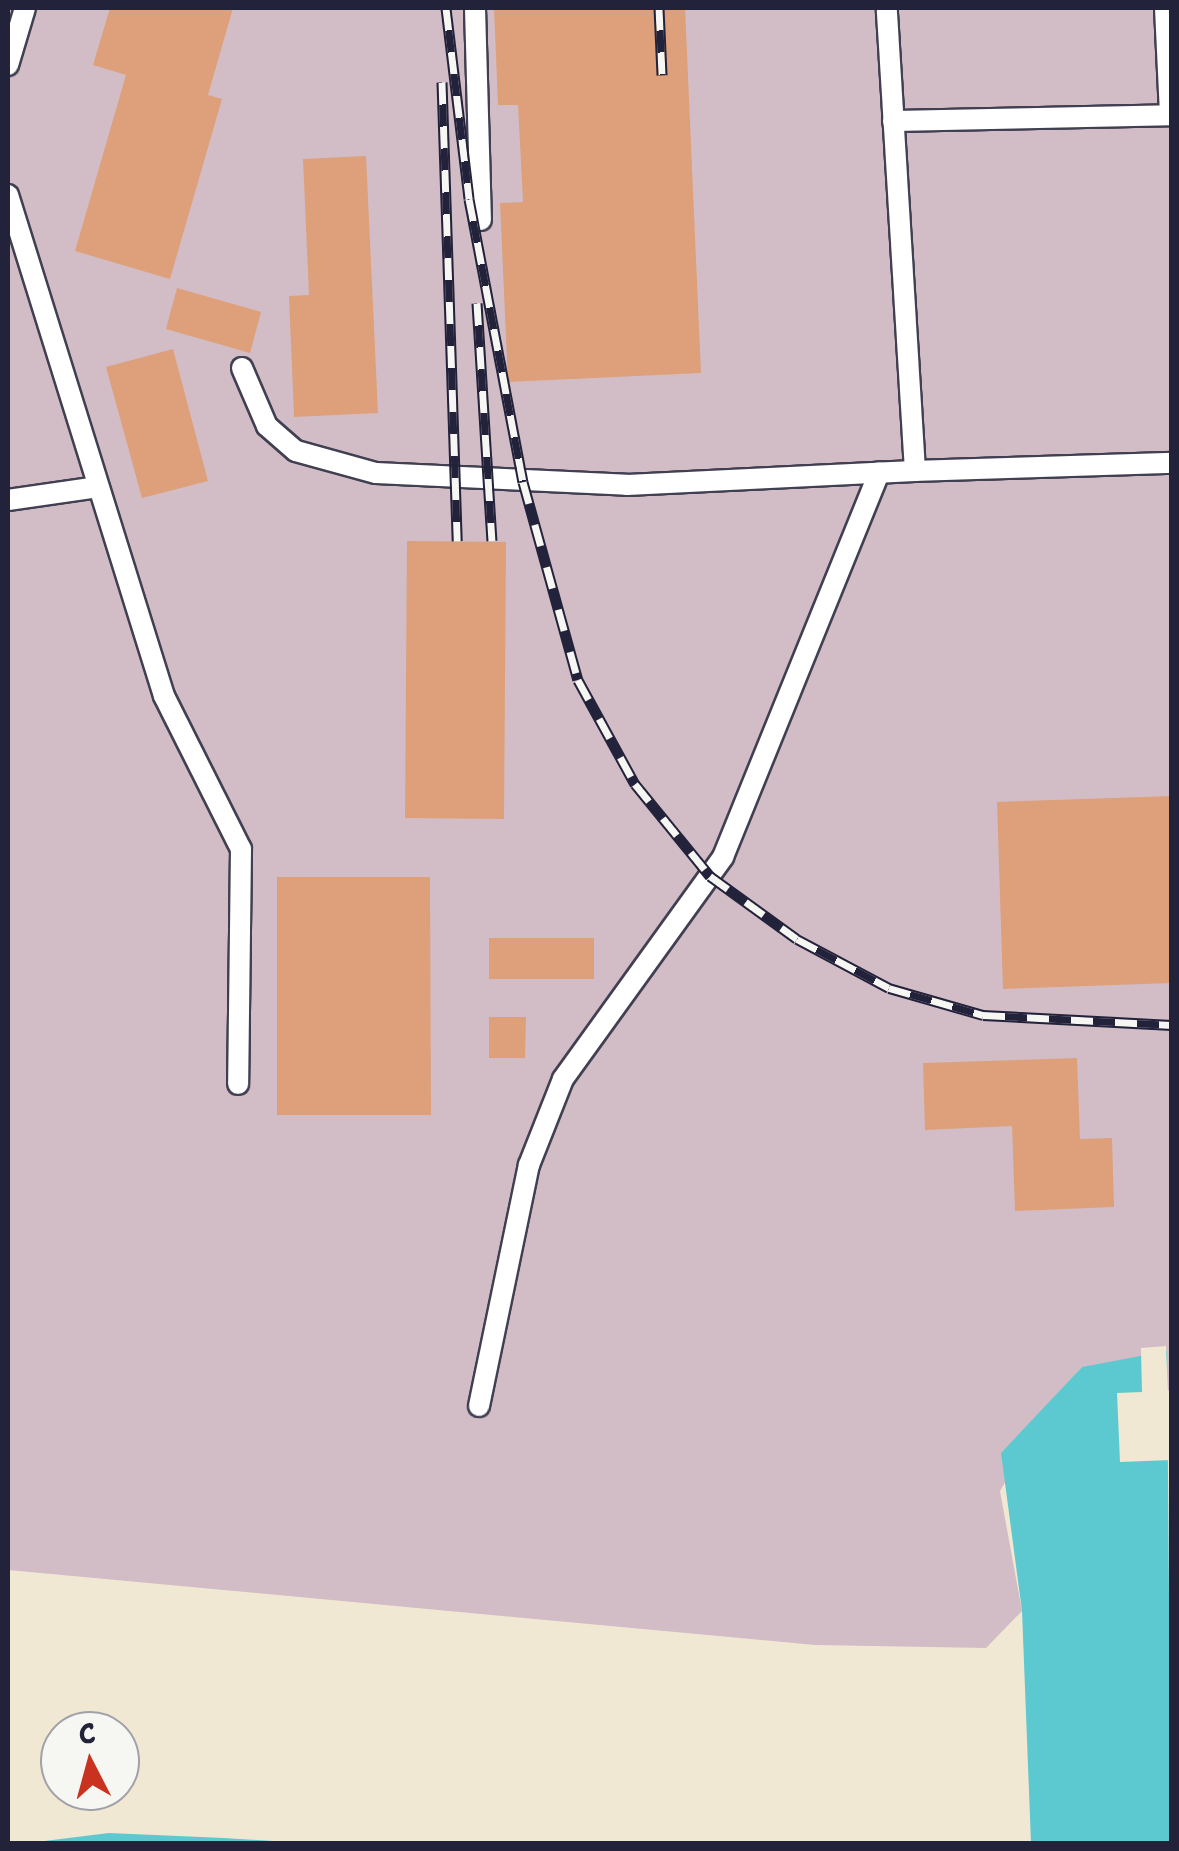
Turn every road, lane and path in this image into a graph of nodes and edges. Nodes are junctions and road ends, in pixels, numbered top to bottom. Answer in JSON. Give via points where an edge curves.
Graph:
{"nodes":[{"id":1,"x":24,"y":8,"type":"edge"},
{"id":2,"x":475,"y":8,"type":"edge"},
{"id":3,"x":887,"y":8,"type":"edge"},
{"id":4,"x":1165,"y":8,"type":"edge"},
{"id":5,"x":8,"y":65,"type":"edge"},
{"id":6,"x":1171,"y":115,"type":"edge"},
{"id":7,"x":893,"y":121,"type":"junction"},
{"id":8,"x":8,"y":195,"type":"edge"},
{"id":9,"x":481,"y":220,"type":"dead end"},
{"id":10,"x":242,"y":368,"type":"dead end"},
{"id":11,"x":1172,"y":463,"type":"edge"},
{"id":12,"x":914,"y":470,"type":"junction"},
{"id":13,"x":878,"y":472,"type":"junction"},
{"id":14,"x":98,"y":487,"type":"junction"},
{"id":15,"x":8,"y":500,"type":"edge"},
{"id":16,"x":238,"y":1084,"type":"dead end"},
{"id":17,"x":479,"y":1406,"type":"dead end"}],
"edges":[{"from":1,"to":5,"type":"lane"},
{"from":2,"to":9,"type":"lane"},
{"from":3,"to":7,"type":"lane"},
{"from":4,"to":6,"type":"lane"},
{"from":6,"to":7,"type":"lane"},
{"from":7,"to":12,"type":"lane"},
{"from":8,"to":14,"type":"lane"},
{"from":10,"to":13,"type":"lane","via":[[267,426],[296,451],[376,473],[627,485]]},
{"from":11,"to":12,"type":"lane"},
{"from":12,"to":13,"type":"lane"},
{"from":13,"to":17,"type":"lane","via":[[723,857],[563,1080],[528,1164]]},
{"from":14,"to":15,"type":"lane"},
{"from":14,"to":16,"type":"lane","via":[[164,696],[241,849]]}]}
